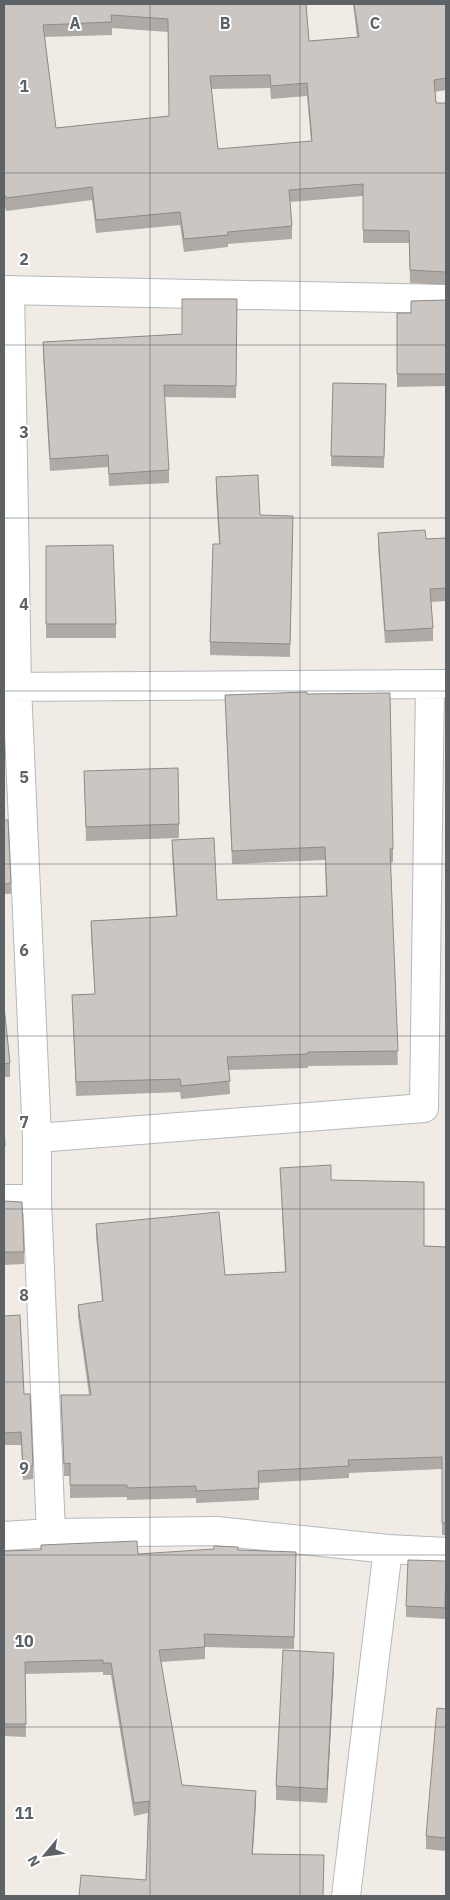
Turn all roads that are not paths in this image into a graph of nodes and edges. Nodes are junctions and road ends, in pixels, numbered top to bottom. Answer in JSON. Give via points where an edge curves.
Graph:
{"nodes":[{"id":1,"x":7,"y":290,"type":"edge"},
{"id":2,"x":446,"y":299,"type":"edge"},
{"id":3,"x":438,"y":684,"type":"edge"},
{"id":4,"x":10,"y":687,"type":"edge"},
{"id":5,"x":37,"y":1138,"type":"junction"},
{"id":6,"x":4,"y":1199,"type":"edge"},
{"id":7,"x":37,"y":1199,"type":"junction"},
{"id":8,"x":51,"y":1533,"type":"junction"},
{"id":9,"x":4,"y":1536,"type":"edge"},
{"id":10,"x":388,"y":1549,"type":"junction"},
{"id":11,"x":446,"y":1552,"type":"edge"},
{"id":12,"x":346,"y":1896,"type":"edge"}],
"edges":[{"from":1,"to":2,"type":"street"},
{"from":1,"to":4,"type":"street"},
{"from":3,"to":4,"type":"street"},
{"from":3,"to":5,"type":"street","via":[[424,1108]]},
{"from":4,"to":5,"type":"street"},
{"from":5,"to":7,"type":"street"},
{"from":6,"to":7,"type":"street"},
{"from":7,"to":8,"type":"street"},
{"from":8,"to":9,"type":"street"},
{"from":8,"to":10,"type":"street","via":[[216,1531]]},
{"from":10,"to":11,"type":"street"},
{"from":10,"to":12,"type":"street"}]}
